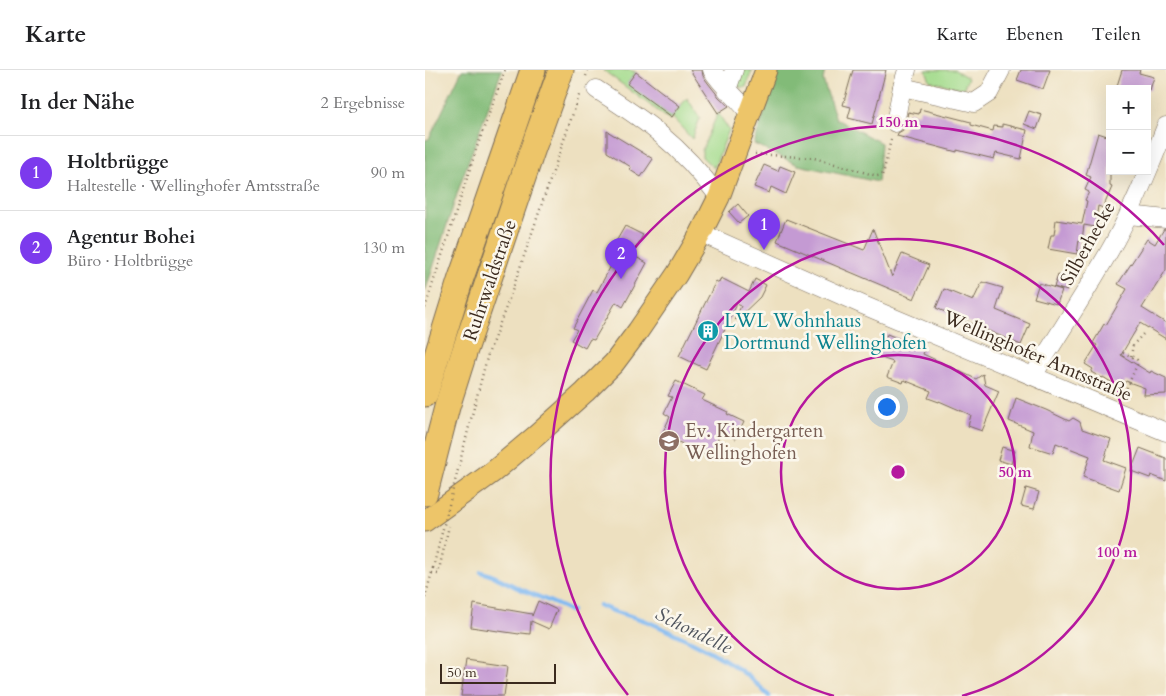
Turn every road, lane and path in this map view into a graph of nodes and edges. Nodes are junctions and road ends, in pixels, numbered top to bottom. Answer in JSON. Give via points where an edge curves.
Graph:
{"nodes":[{"id":1,"x":505,"y":70,"type":"edge"},
{"id":2,"x":533,"y":70,"type":"edge"},
{"id":3,"x":561,"y":70,"type":"edge"},
{"id":4,"x":588,"y":70,"type":"edge"},
{"id":5,"x":734,"y":70,"type":"edge"},
{"id":6,"x":766,"y":70,"type":"edge"},
{"id":7,"x":1001,"y":70,"type":"edge"},
{"id":8,"x":714,"y":71,"type":"edge"},
{"id":9,"x":904,"y":78,"type":"edge"},
{"id":10,"x":588,"y":85,"type":"junction"},
{"id":11,"x":727,"y":90,"type":"junction"},
{"id":12,"x":750,"y":114,"type":"junction"},
{"id":13,"x":895,"y":123,"type":"joint"},
{"id":14,"x":1166,"y":126,"type":"edge"},
{"id":15,"x":737,"y":149,"type":"junction"},
{"id":16,"x":719,"y":197,"type":"junction"},
{"id":17,"x":1129,"y":215,"type":"junction"},
{"id":18,"x":1166,"y":219,"type":"edge"},
{"id":19,"x":701,"y":233,"type":"junction"},
{"id":20,"x":425,"y":308,"type":"edge"},
{"id":21,"x":1145,"y":332,"type":"dead end"},
{"id":22,"x":1123,"y":353,"type":"dead end"},
{"id":23,"x":1131,"y":356,"type":"junction"},
{"id":24,"x":1033,"y":376,"type":"junction"},
{"id":25,"x":425,"y":394,"type":"edge"},
{"id":26,"x":1120,"y":402,"type":"dead end"},
{"id":27,"x":1166,"y":432,"type":"edge"},
{"id":28,"x":425,"y":493,"type":"edge"},
{"id":29,"x":450,"y":520,"type":"dead end"},
{"id":30,"x":425,"y":521,"type":"edge"},
{"id":31,"x":432,"y":573,"type":"junction"},
{"id":32,"x":425,"y":598,"type":"edge"}],
"edges":[{"from":1,"to":20,"type":"path"},
{"from":2,"to":25,"type":"highway","name":"Ruhrwaldstraße","via":[[460,281]]},
{"from":3,"to":28,"type":"highway","name":"Ruhrwaldstraße","via":[[464,353]]},
{"from":4,"to":10,"type":"path"},
{"from":5,"to":11,"type":"street"},
{"from":6,"to":12,"type":"main road"},
{"from":7,"to":9,"type":"street","via":[[989,93],[974,103]]},
{"from":8,"to":11,"type":"street"},
{"from":9,"to":13,"type":"street"},
{"from":10,"to":16,"type":"street","via":[[659,132]]},
{"from":10,"to":31,"type":"path","bridge":true,"via":[[488,354]]},
{"from":11,"to":12,"type":"street"},
{"from":12,"to":15,"type":"main road"},
{"from":13,"to":15,"type":"path","via":[[884,170],[877,176],[814,158],[758,155]]},
{"from":14,"to":17,"type":"street","name":"Silberhecke"},
{"from":15,"to":16,"type":"main road"},
{"from":16,"to":19,"type":"main road"},
{"from":17,"to":18,"type":"street"},
{"from":17,"to":24,"type":"street","name":"Silberhecke"},
{"from":19,"to":24,"type":"street","name":"Wellinghofer Amtsstraße"},
{"from":19,"to":30,"type":"main road","via":[[639,331],[614,363],[537,436]]},
{"from":21,"to":23,"type":"path","via":[[1133,345]]},
{"from":22,"to":23,"type":"path"},
{"from":23,"to":26,"type":"path","via":[[1137,360],[1137,365]]},
{"from":24,"to":27,"type":"street","name":"Wellinghofer Amtsstraße"},
{"from":29,"to":31,"type":"path","via":[[438,574]]},
{"from":31,"to":32,"type":"path"}]}
